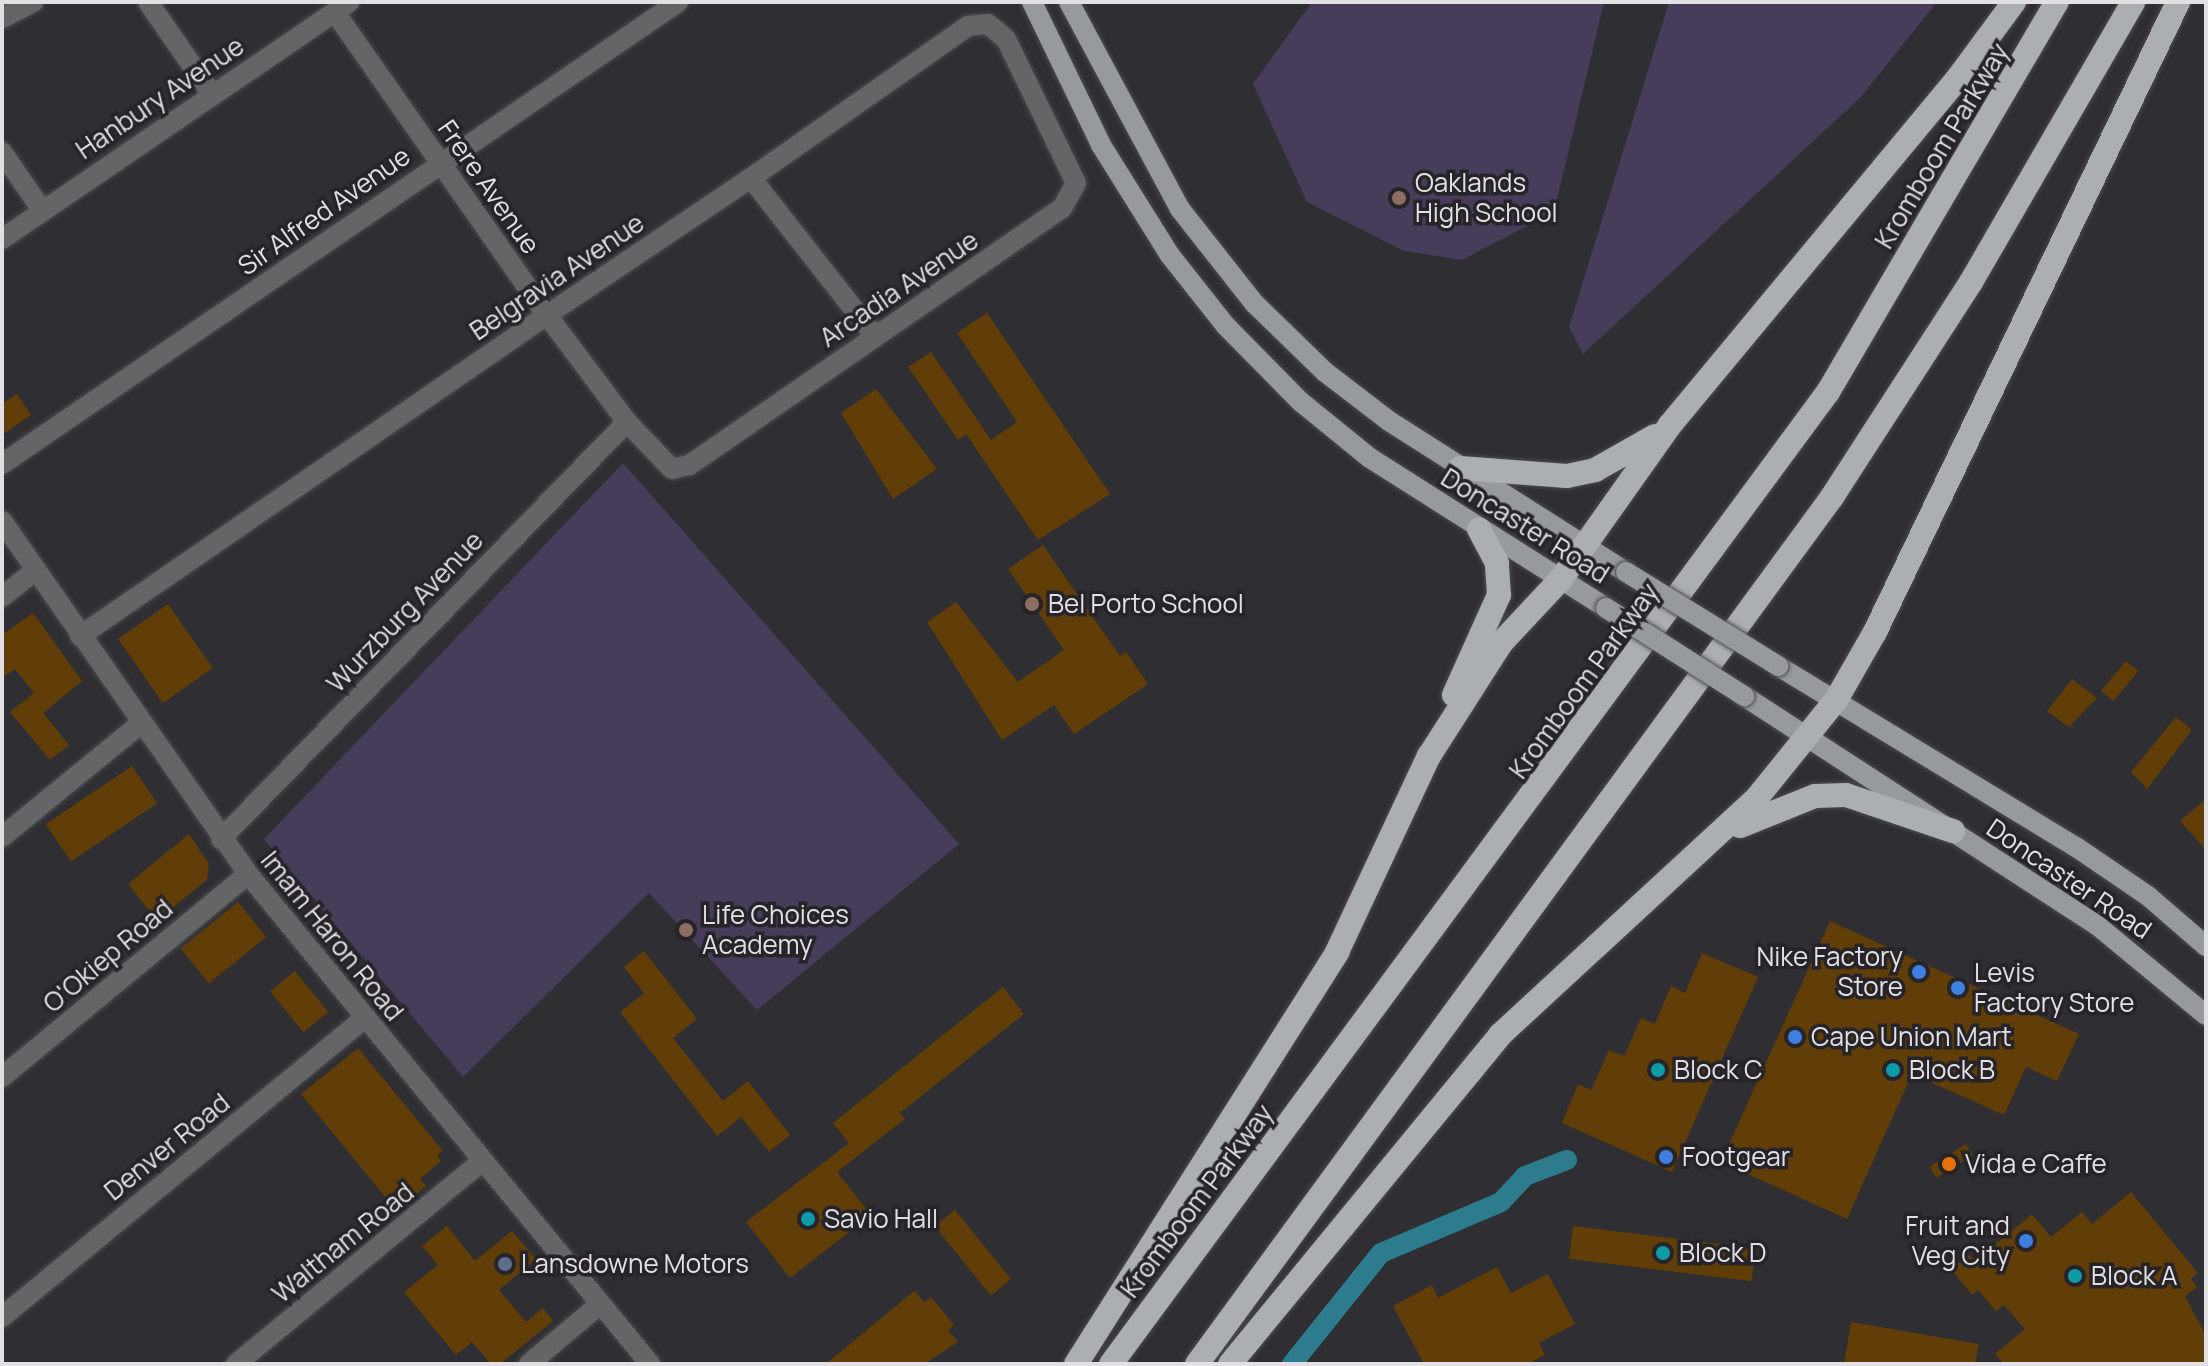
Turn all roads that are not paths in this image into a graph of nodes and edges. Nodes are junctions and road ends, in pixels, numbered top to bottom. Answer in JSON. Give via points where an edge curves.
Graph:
{"nodes":[{"id":1,"x":33,"y":2,"type":"edge"},
{"id":2,"x":148,"y":2,"type":"edge"},
{"id":3,"x":678,"y":2,"type":"edge"},
{"id":4,"x":1032,"y":2,"type":"edge"},
{"id":5,"x":1069,"y":2,"type":"edge"},
{"id":6,"x":2014,"y":2,"type":"edge"},
{"id":7,"x":2057,"y":2,"type":"edge"},
{"id":8,"x":2133,"y":2,"type":"edge"},
{"id":9,"x":2178,"y":2,"type":"edge"},
{"id":10,"x":342,"y":7,"type":"edge"},
{"id":11,"x":2,"y":18,"type":"edge"},
{"id":12,"x":212,"y":94,"type":"junction"},
{"id":13,"x":1038,"y":102,"type":"joint"},
{"id":14,"x":2,"y":152,"type":"edge"},
{"id":15,"x":441,"y":162,"type":"junction"},
{"id":16,"x":751,"y":178,"type":"junction"},
{"id":17,"x":42,"y":210,"type":"junction"},
{"id":18,"x":2,"y":239,"type":"edge"},
{"id":19,"x":547,"y":315,"type":"junction"},
{"id":20,"x":875,"y":336,"type":"junction"},
{"id":21,"x":627,"y":422,"type":"junction"},
{"id":22,"x":1670,"y":425,"type":"junction"},
{"id":23,"x":2,"y":464,"type":"edge"},
{"id":24,"x":664,"y":464,"type":"joint"},
{"id":25,"x":1460,"y":468,"type":"junction"},
{"id":26,"x":2,"y":521,"type":"edge"},
{"id":27,"x":1479,"y":529,"type":"junction"},
{"id":28,"x":1582,"y":545,"type":"junction"},
{"id":29,"x":36,"y":570,"type":"junction"},
{"id":30,"x":1561,"y":579,"type":"junction"},
{"id":31,"x":2,"y":597,"type":"edge"},
{"id":32,"x":80,"y":636,"type":"junction"},
{"id":33,"x":1836,"y":700,"type":"junction"},
{"id":34,"x":140,"y":724,"type":"junction"},
{"id":35,"x":1807,"y":737,"type":"junction"},
{"id":36,"x":1429,"y":756,"type":"junction"},
{"id":37,"x":1953,"y":831,"type":"junction"},
{"id":38,"x":2,"y":837,"type":"edge"},
{"id":39,"x":221,"y":839,"type":"junction"},
{"id":40,"x":1707,"y":845,"type":"junction"},
{"id":41,"x":248,"y":874,"type":"junction"},
{"id":42,"x":2206,"y":946,"type":"edge"},
{"id":43,"x":2206,"y":1015,"type":"edge"},
{"id":44,"x":365,"y":1018,"type":"junction"},
{"id":45,"x":2,"y":1077,"type":"edge"},
{"id":46,"x":482,"y":1161,"type":"junction"},
{"id":47,"x":600,"y":1304,"type":"junction"},
{"id":48,"x":2,"y":1317,"type":"edge"},
{"id":49,"x":236,"y":1364,"type":"edge"},
{"id":50,"x":529,"y":1364,"type":"edge"},
{"id":51,"x":650,"y":1364,"type":"edge"},
{"id":52,"x":1076,"y":1364,"type":"edge"},
{"id":53,"x":1111,"y":1364,"type":"edge"},
{"id":54,"x":1197,"y":1364,"type":"edge"},
{"id":55,"x":1230,"y":1364,"type":"edge"}],
"edges":[{"from":1,"to":11,"type":"street"},
{"from":2,"to":12,"type":"street"},
{"from":3,"to":15,"type":"street","name":"Sir Alfred Avenue"},
{"from":4,"to":27,"type":"main road","name":"Doncaster Road","via":[[1101,145],[1169,254],[1225,325],[1301,402],[1370,458]]},
{"from":5,"to":25,"type":"main road","name":"Doncaster Road","via":[[1180,209],[1254,303],[1325,372]]},
{"from":6,"to":22,"type":"highway","via":[[1958,78]]},
{"from":7,"to":53,"type":"highway","name":"Kromboom Parkway","via":[[1828,392]]},
{"from":8,"to":54,"type":"highway","via":[[1971,282],[1832,497]]},
{"from":9,"to":33,"type":"highway","via":[[1875,632]]},
{"from":10,"to":12,"type":"street","name":"Hanbury Avenue"},
{"from":10,"to":15,"type":"street","name":"Frere Avenue"},
{"from":12,"to":17,"type":"street","name":"Hanbury Avenue"},
{"from":13,"to":16,"type":"street","name":"Belgravia Avenue","via":[[1002,33],[988,24],[968,26]]},
{"from":13,"to":20,"type":"street","name":"Arcadia Avenue","via":[[1075,177],[1069,201]]},
{"from":14,"to":17,"type":"street"},
{"from":15,"to":19,"type":"street","name":"Frere Avenue"},
{"from":15,"to":23,"type":"street","name":"Sir Alfred Avenue"},
{"from":16,"to":19,"type":"street","name":"Belgravia Avenue"},
{"from":16,"to":20,"type":"street"},
{"from":17,"to":18,"type":"street","name":"Hanbury Avenue"},
{"from":19,"to":21,"type":"street","name":"Frere Avenue"},
{"from":19,"to":32,"type":"street","name":"Belgravia Avenue"},
{"from":20,"to":24,"type":"street","name":"Arcadia Avenue","via":[[689,465],[676,469]]},
{"from":21,"to":24,"type":"street","name":"Frere Avenue"},
{"from":21,"to":39,"type":"street","name":"Wurzburg Avenue"},
{"from":22,"to":25,"type":"highway","via":[[1618,458],[1567,476]]},
{"from":22,"to":28,"type":"highway"},
{"from":25,"to":28,"type":"main road","name":"Doncaster Road"},
{"from":26,"to":29,"type":"street","name":"Imam Haron Road"},
{"from":27,"to":30,"type":"main road","name":"Doncaster Road"},
{"from":27,"to":36,"type":"highway","via":[[1497,563],[1499,595]]},
{"from":28,"to":30,"type":"highway"},
{"from":28,"to":33,"type":"main road","name":"Doncaster Road","bridge":true},
{"from":29,"to":31,"type":"street"},
{"from":29,"to":32,"type":"street","name":"Imam Haron Road"},
{"from":30,"to":35,"type":"main road","name":"Doncaster Road","bridge":true},
{"from":30,"to":36,"type":"highway","via":[[1502,642]]},
{"from":32,"to":34,"type":"street","name":"Imam Haron Road"},
{"from":33,"to":35,"type":"highway"},
{"from":33,"to":42,"type":"main road","name":"Doncaster Road","via":[[2076,847],[2148,896]]},
{"from":34,"to":38,"type":"street"},
{"from":34,"to":39,"type":"street","name":"Imam Haron Road"},
{"from":35,"to":37,"type":"main road","name":"Doncaster Road"},
{"from":35,"to":40,"type":"highway","via":[[1756,799]]},
{"from":36,"to":52,"type":"highway","via":[[1337,952]]},
{"from":37,"to":40,"type":"highway","via":[[1858,798],[1815,796],[1767,812]]},
{"from":37,"to":43,"type":"main road","name":"Doncaster Road","via":[[2098,926]]},
{"from":39,"to":41,"type":"street","name":"Imam Haron Road"},
{"from":40,"to":55,"type":"highway","via":[[1500,1035]]},
{"from":41,"to":44,"type":"street","name":"Imam Haron Road"},
{"from":41,"to":45,"type":"street","name":"O'Okiep Road"},
{"from":44,"to":46,"type":"street","name":"Imam Haron Road"},
{"from":44,"to":48,"type":"street","name":"Denver Road"},
{"from":46,"to":47,"type":"street","name":"Imam Haron Road"},
{"from":46,"to":49,"type":"street","name":"Waltham Road"},
{"from":47,"to":50,"type":"street"},
{"from":47,"to":51,"type":"street","name":"Imam Haron Road"}]}
